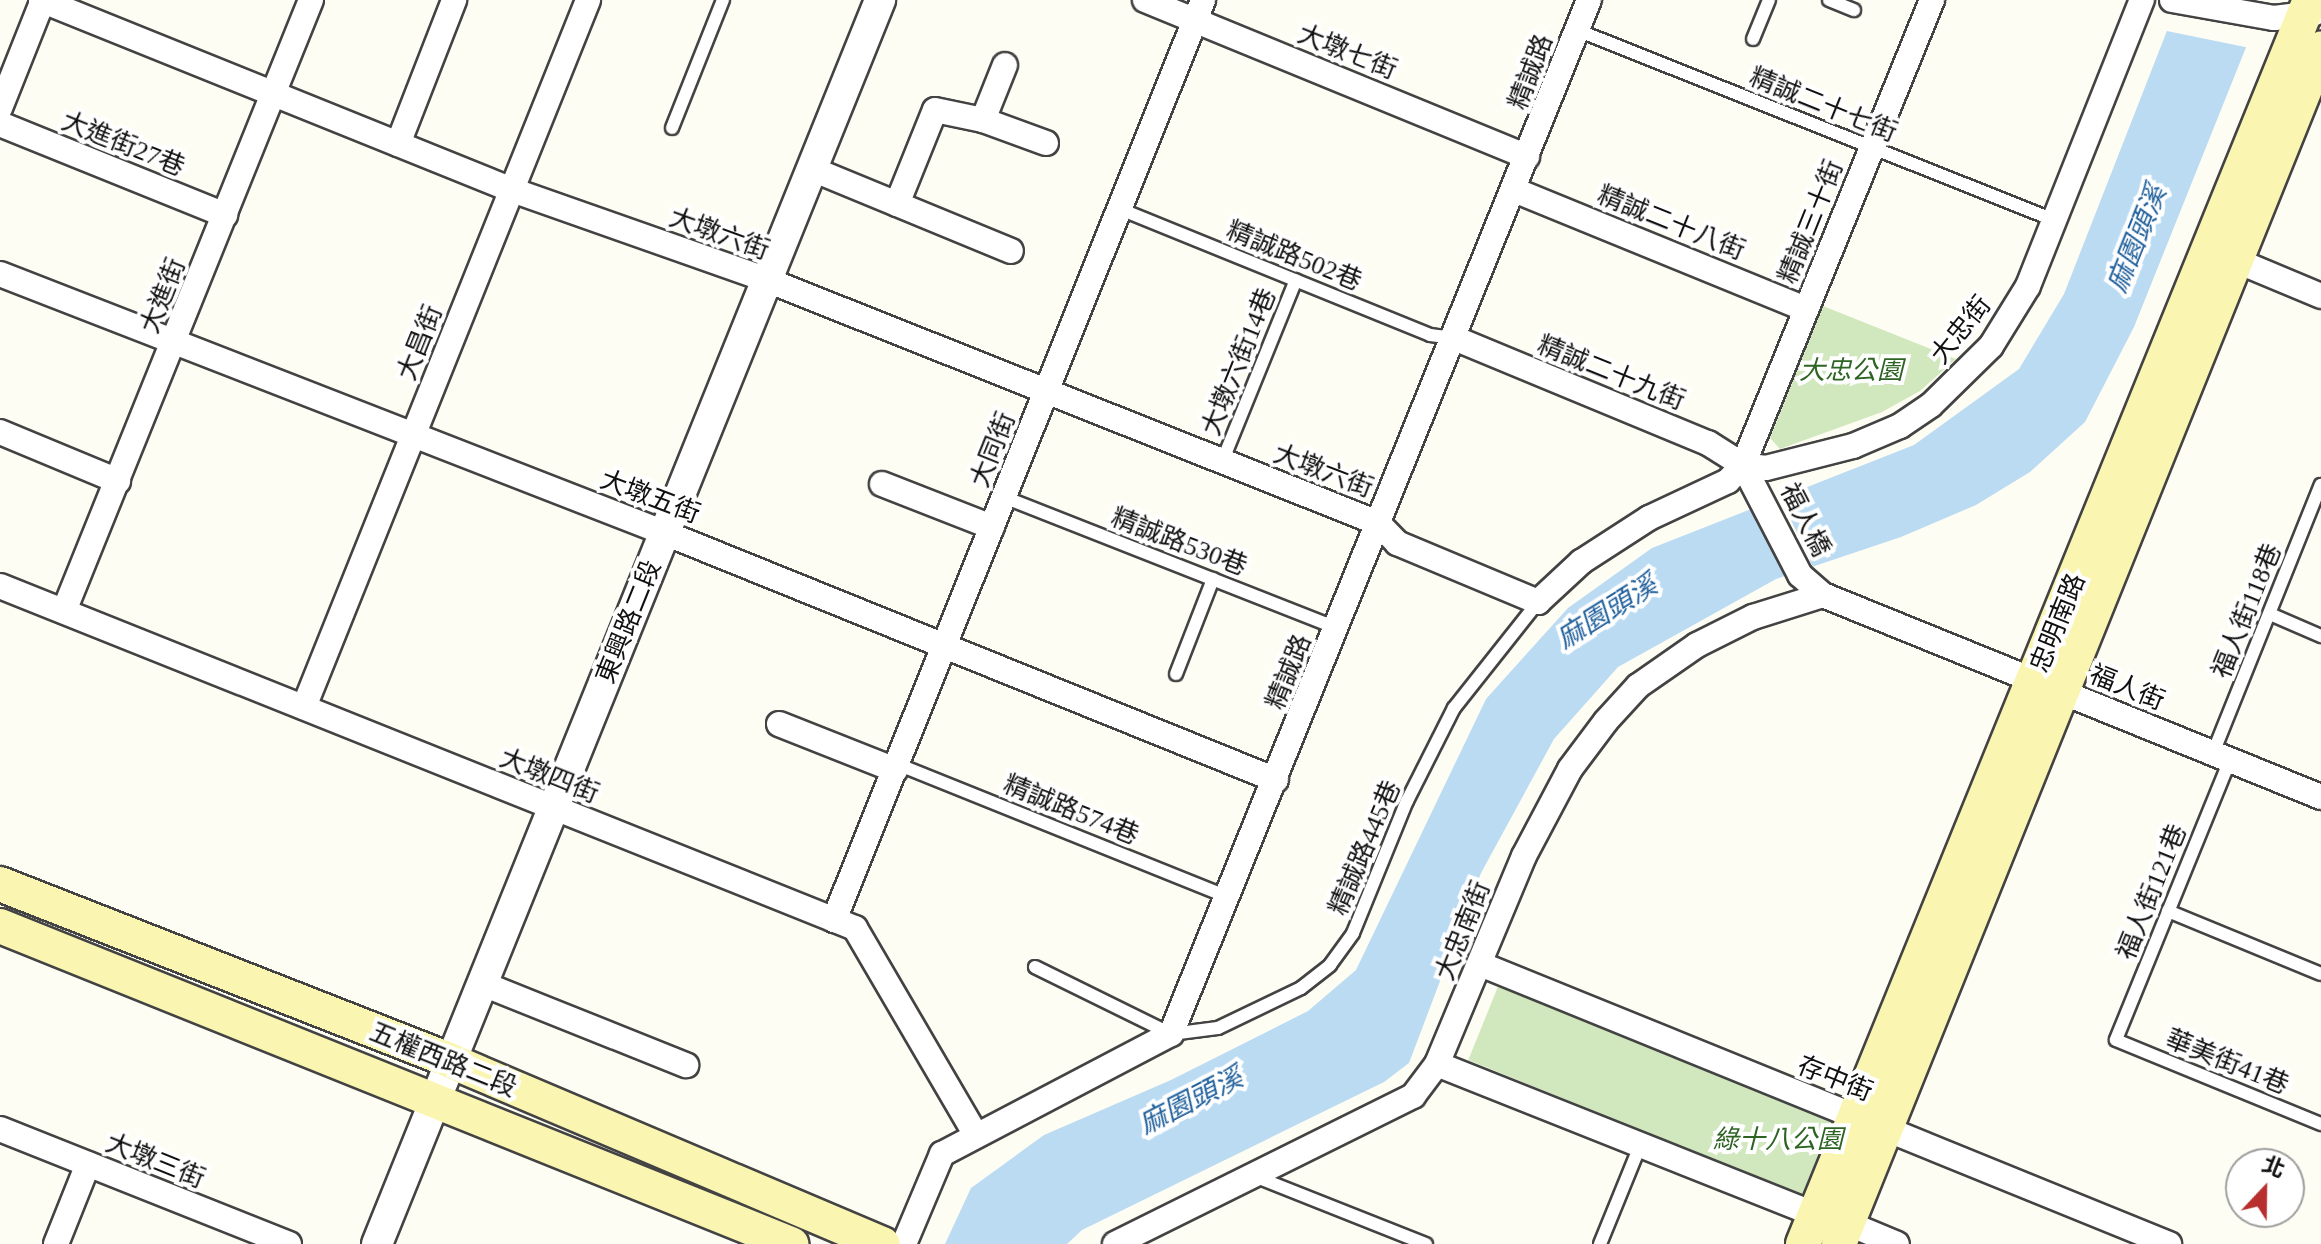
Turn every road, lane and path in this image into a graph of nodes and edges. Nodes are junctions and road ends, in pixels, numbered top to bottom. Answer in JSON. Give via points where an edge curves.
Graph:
{"nodes":[{"id":1,"x":42,"y":0,"type":"edge"},
{"id":2,"x":311,"y":0,"type":"edge"},
{"id":3,"x":454,"y":0,"type":"edge"},
{"id":4,"x":588,"y":0,"type":"edge"},
{"id":5,"x":723,"y":0,"type":"edge"},
{"id":6,"x":880,"y":0,"type":"edge"},
{"id":7,"x":1145,"y":0,"type":"edge"},
{"id":8,"x":1589,"y":0,"type":"edge"},
{"id":9,"x":1769,"y":0,"type":"edge"},
{"id":10,"x":1829,"y":0,"type":"edge"},
{"id":11,"x":1932,"y":0,"type":"edge"},
{"id":12,"x":2142,"y":0,"type":"edge"},
{"id":13,"x":2174,"y":1,"type":"edge"},
{"id":14,"x":1199,"y":10,"type":"edge"},
{"id":15,"x":1854,"y":10,"type":"dead end"},
{"id":16,"x":2303,"y":11,"type":"edge"},
{"id":17,"x":1577,"y":30,"type":"junction"},
{"id":18,"x":1753,"y":39,"type":"dead end"},
{"id":19,"x":2321,"y":49,"type":"edge"},
{"id":20,"x":1005,"y":65,"type":"dead end"},
{"id":21,"x":273,"y":94,"type":"junction"},
{"id":22,"x":0,"y":108,"type":"edge"},
{"id":23,"x":983,"y":120,"type":"junction"},
{"id":24,"x":0,"y":124,"type":"edge"},
{"id":25,"x":672,"y":128,"type":"dead end"},
{"id":26,"x":1046,"y":143,"type":"dead end"},
{"id":27,"x":398,"y":144,"type":"junction"},
{"id":28,"x":1872,"y":148,"type":"junction"},
{"id":29,"x":1527,"y":157,"type":"junction"},
{"id":30,"x":812,"y":169,"type":"junction"},
{"id":31,"x":512,"y":190,"type":"junction"},
{"id":32,"x":1514,"y":190,"type":"junction"},
{"id":33,"x":897,"y":204,"type":"junction"},
{"id":34,"x":1120,"y":209,"type":"junction"},
{"id":35,"x":225,"y":215,"type":"junction"},
{"id":36,"x":2054,"y":220,"type":"junction"},
{"id":37,"x":1011,"y":251,"type":"dead end"},
{"id":38,"x":2223,"y":255,"type":"junction"},
{"id":39,"x":0,"y":274,"type":"edge"},
{"id":40,"x":767,"y":280,"type":"junction"},
{"id":41,"x":1296,"y":280,"type":"junction"},
{"id":42,"x":2321,"y":296,"type":"edge"},
{"id":43,"x":1806,"y":309,"type":"junction"},
{"id":44,"x":1454,"y":338,"type":"junction"},
{"id":45,"x":174,"y":342,"type":"junction"},
{"id":46,"x":1046,"y":393,"type":"junction"},
{"id":47,"x":0,"y":432,"type":"edge"},
{"id":48,"x":413,"y":435,"type":"junction"},
{"id":49,"x":1222,"y":462,"type":"junction"},
{"id":50,"x":1743,"y":465,"type":"junction"},
{"id":51,"x":118,"y":481,"type":"junction"},
{"id":52,"x":882,"y":484,"type":"dead end"},
{"id":53,"x":2321,"y":485,"type":"edge"},
{"id":54,"x":1004,"y":497,"type":"junction"},
{"id":55,"x":1378,"y":523,"type":"junction"},
{"id":56,"x":992,"y":527,"type":"junction"},
{"id":57,"x":665,"y":533,"type":"junction"},
{"id":58,"x":1213,"y":579,"type":"junction"},
{"id":59,"x":0,"y":586,"type":"edge"},
{"id":60,"x":1823,"y":595,"type":"junction"},
{"id":61,"x":1538,"y":602,"type":"junction"},
{"id":62,"x":64,"y":611,"type":"junction"},
{"id":63,"x":2270,"y":614,"type":"junction"},
{"id":64,"x":1337,"y":628,"type":"junction"},
{"id":65,"x":2321,"y":636,"type":"edge"},
{"id":66,"x":944,"y":646,"type":"junction"},
{"id":67,"x":1176,"y":674,"type":"dead end"},
{"id":68,"x":2047,"y":686,"type":"junction"},
{"id":69,"x":304,"y":707,"type":"junction"},
{"id":70,"x":779,"y":724,"type":"dead end"},
{"id":71,"x":2221,"y":757,"type":"junction"},
{"id":72,"x":896,"y":767,"type":"junction"},
{"id":73,"x":1276,"y":780,"type":"junction"},
{"id":74,"x":2321,"y":797,"type":"edge"},
{"id":75,"x":554,"y":808,"type":"junction"},
{"id":76,"x":0,"y":884,"type":"edge"},
{"id":77,"x":1228,"y":897,"type":"junction"},
{"id":78,"x":2168,"y":911,"type":"junction"},
{"id":79,"x":834,"y":920,"type":"junction"},
{"id":80,"x":0,"y":926,"type":"edge"},
{"id":81,"x":1480,"y":964,"type":"junction"},
{"id":82,"x":1035,"y":967,"type":"dead end"},
{"id":83,"x":2321,"y":974,"type":"edge"},
{"id":84,"x":483,"y":984,"type":"junction"},
{"id":85,"x":1171,"y":1034,"type":"junction"},
{"id":86,"x":2116,"y":1040,"type":"joint"},
{"id":87,"x":451,"y":1061,"type":"junction"},
{"id":88,"x":1437,"y":1064,"type":"junction"},
{"id":89,"x":686,"y":1065,"type":"dead end"},
{"id":90,"x":435,"y":1098,"type":"junction"},
{"id":91,"x":1868,"y":1123,"type":"junction"},
{"id":92,"x":2321,"y":1124,"type":"edge"},
{"id":93,"x":0,"y":1129,"type":"edge"},
{"id":94,"x":976,"y":1135,"type":"junction"},
{"id":95,"x":1640,"y":1146,"type":"junction"},
{"id":96,"x":88,"y":1164,"type":"junction"},
{"id":97,"x":1254,"y":1176,"type":"junction"},
{"id":98,"x":1808,"y":1229,"type":"edge"},
{"id":99,"x":1843,"y":1234,"type":"edge"},
{"id":100,"x":56,"y":1244,"type":"edge"},
{"id":101,"x":289,"y":1244,"type":"edge"},
{"id":102,"x":377,"y":1244,"type":"edge"},
{"id":103,"x":791,"y":1244,"type":"edge"},
{"id":104,"x":883,"y":1244,"type":"edge"},
{"id":105,"x":904,"y":1244,"type":"edge"},
{"id":106,"x":1115,"y":1244,"type":"edge"},
{"id":107,"x":1426,"y":1244,"type":"edge"},
{"id":108,"x":1600,"y":1244,"type":"edge"},
{"id":109,"x":1897,"y":1244,"type":"edge"},
{"id":110,"x":2169,"y":1244,"type":"edge"}],
"edges":[{"from":1,"to":21,"type":"street","name":"大墩六街"},
{"from":1,"to":22,"type":"street"},
{"from":2,"to":21,"type":"street","name":"大進街"},
{"from":3,"to":27,"type":"street"},
{"from":4,"to":31,"type":"street","name":"大昌街"},
{"from":5,"to":25,"type":"lane"},
{"from":6,"to":30,"type":"street","name":"東興路二段"},
{"from":7,"to":14,"type":"street","name":"大墩七街"},
{"from":8,"to":17,"type":"street","name":"精誠路"},
{"from":9,"to":18,"type":"lane"},
{"from":10,"to":15,"type":"lane"},
{"from":11,"to":28,"type":"street","name":"精誠三十街"},
{"from":12,"to":36,"type":"street","name":"大忠街"},
{"from":13,"to":16,"type":"street"},
{"from":14,"to":29,"type":"street","name":"大墩七街"},
{"from":14,"to":34,"type":"street","name":"大同街"},
{"from":16,"to":38,"type":"main road","name":"忠明南路"},
{"from":17,"to":28,"type":"lane","name":"精誠二十七街"},
{"from":17,"to":29,"type":"street","name":"精誠路"},
{"from":19,"to":38,"type":"main road","name":"忠明南路"},
{"from":20,"to":23,"type":"street"},
{"from":21,"to":27,"type":"street","name":"大墩六街"},
{"from":21,"to":35,"type":"street","name":"大進街"},
{"from":23,"to":26,"type":"street"},
{"from":23,"to":33,"type":"street","via":[[935,110]]},
{"from":24,"to":35,"type":"street","name":"大進街27巷"},
{"from":27,"to":31,"type":"street","name":"大墩六街"},
{"from":28,"to":36,"type":"lane","name":"精誠二十七街"},
{"from":28,"to":43,"type":"street","name":"精誠三十街"},
{"from":29,"to":32,"type":"street","name":"精誠路"},
{"from":30,"to":33,"type":"street"},
{"from":30,"to":40,"type":"street","name":"東興路二段"},
{"from":31,"to":40,"type":"street","name":"大墩六街"},
{"from":31,"to":48,"type":"street","name":"大昌街"},
{"from":32,"to":43,"type":"street","name":"精誠二十八街"},
{"from":32,"to":44,"type":"street","name":"精誠路"},
{"from":33,"to":37,"type":"street"},
{"from":34,"to":41,"type":"lane","name":"精誠路502巷"},
{"from":34,"to":46,"type":"street","name":"大同街"},
{"from":35,"to":45,"type":"street","name":"大進街"},
{"from":36,"to":50,"type":"street","name":"大忠街","via":[[2028,286],[1991,346],[1931,405],[1853,446],[1766,468]]},
{"from":38,"to":42,"type":"street"},
{"from":38,"to":68,"type":"main road","name":"忠明南路"},
{"from":39,"to":45,"type":"street","name":"大墩五街"},
{"from":40,"to":46,"type":"street","name":"大墩六街"},
{"from":40,"to":57,"type":"street","name":"東興路二段"},
{"from":41,"to":44,"type":"lane","name":"精誠路502巷","via":[[1430,335]]},
{"from":41,"to":49,"type":"lane","name":"大墩六街14巷"},
{"from":43,"to":50,"type":"street","name":"精誠三十街"},
{"from":44,"to":50,"type":"street","name":"精誠二十九街","via":[[1708,443]]},
{"from":44,"to":55,"type":"street","name":"精誠路"},
{"from":45,"to":48,"type":"street","name":"大墩五街"},
{"from":45,"to":51,"type":"street","name":"大進街"},
{"from":46,"to":49,"type":"street","name":"大墩六街"},
{"from":46,"to":54,"type":"street","name":"大同街"},
{"from":47,"to":51,"type":"street"},
{"from":48,"to":57,"type":"street","name":"大墩五街"},
{"from":48,"to":69,"type":"street","name":"大昌街"},
{"from":49,"to":55,"type":"street","name":"大墩六街"},
{"from":50,"to":60,"type":"street","name":"福人橋","via":[[1800,575]]},
{"from":50,"to":61,"type":"street","via":[[1728,481],[1649,518],[1581,562]]},
{"from":51,"to":62,"type":"street","name":"大進街"},
{"from":52,"to":56,"type":"street"},
{"from":53,"to":63,"type":"lane","name":"福人街118巷"},
{"from":54,"to":56,"type":"street","name":"大同街"},
{"from":54,"to":58,"type":"lane","name":"精誠路530巷"},
{"from":55,"to":61,"type":"street","name":"大墩六街","via":[[1397,543]]},
{"from":55,"to":64,"type":"street","name":"精誠路"},
{"from":56,"to":66,"type":"street","name":"大同街"},
{"from":57,"to":66,"type":"street","name":"大墩五街"},
{"from":57,"to":75,"type":"street","name":"東興路二段"},
{"from":58,"to":64,"type":"lane","name":"精誠路530巷"},
{"from":58,"to":67,"type":"lane"},
{"from":59,"to":62,"type":"street","name":"大墩四街"},
{"from":60,"to":68,"type":"street","name":"福人街"},
{"from":60,"to":81,"type":"street","name":"大忠南街","via":[[1739,624],[1638,686],[1570,769],[1524,856]]},
{"from":61,"to":85,"type":"lane","name":"精誠路445巷","via":[[1454,708],[1407,801],[1353,933],[1330,965],[1301,988],[1218,1028]]},
{"from":62,"to":69,"type":"street","name":"大墩四街"},
{"from":63,"to":65,"type":"lane"},
{"from":63,"to":71,"type":"lane","name":"福人街118巷"},
{"from":64,"to":73,"type":"street","name":"精誠路"},
{"from":66,"to":72,"type":"street","name":"大同街"},
{"from":66,"to":73,"type":"street","name":"大墩五街"},
{"from":68,"to":71,"type":"street","name":"福人街"},
{"from":68,"to":91,"type":"main road","name":"忠明南路"},
{"from":69,"to":75,"type":"street","name":"大墩四街"},
{"from":70,"to":72,"type":"street"},
{"from":71,"to":74,"type":"street","name":"福人街"},
{"from":71,"to":78,"type":"lane","name":"福人街121巷"},
{"from":72,"to":77,"type":"lane","name":"精誠路574巷"},
{"from":72,"to":79,"type":"street","name":"大同街"},
{"from":73,"to":77,"type":"street","name":"精誠路"},
{"from":75,"to":79,"type":"street","name":"大墩四街"},
{"from":75,"to":84,"type":"street","name":"東興路二段"},
{"from":76,"to":87,"type":"main road","name":"五權西路二段"},
{"from":77,"to":85,"type":"street","name":"精誠路"},
{"from":78,"to":83,"type":"lane"},
{"from":78,"to":86,"type":"lane","name":"福人街121巷"},
{"from":79,"to":94,"type":"street","name":"大墩四街","via":[[855,928]]},
{"from":80,"to":90,"type":"main road","name":"五權西路二段"},
{"from":81,"to":88,"type":"street","name":"大忠南街"},
{"from":81,"to":91,"type":"street","name":"存中街"},
{"from":82,"to":85,"type":"lane"},
{"from":84,"to":87,"type":"street","name":"東興路二段"},
{"from":84,"to":89,"type":"street"},
{"from":85,"to":94,"type":"street"},
{"from":86,"to":92,"type":"lane","name":"華美街41巷"},
{"from":87,"to":90,"type":"street","name":"東興路二段"},
{"from":87,"to":104,"type":"main road","name":"五權西路二段"},
{"from":88,"to":95,"type":"street"},
{"from":88,"to":97,"type":"street","name":"大忠南街","via":[[1413,1096]]},
{"from":90,"to":102,"type":"street","name":"東興路二段"},
{"from":90,"to":103,"type":"main road","name":"五權西路二段"},
{"from":91,"to":98,"type":"main road","name":"忠明南路"},
{"from":91,"to":99,"type":"main road","name":"忠明南路"},
{"from":91,"to":110,"type":"street","name":"存中街"},
{"from":93,"to":96,"type":"street","name":"大墩三街"},
{"from":94,"to":105,"type":"street","via":[[942,1154]]},
{"from":95,"to":98,"type":"street"},
{"from":95,"to":108,"type":"lane"},
{"from":96,"to":100,"type":"street"},
{"from":96,"to":101,"type":"street","name":"大墩三街"},
{"from":97,"to":106,"type":"street","name":"大忠南街"},
{"from":97,"to":107,"type":"lane"},
{"from":99,"to":109,"type":"street"}]}
